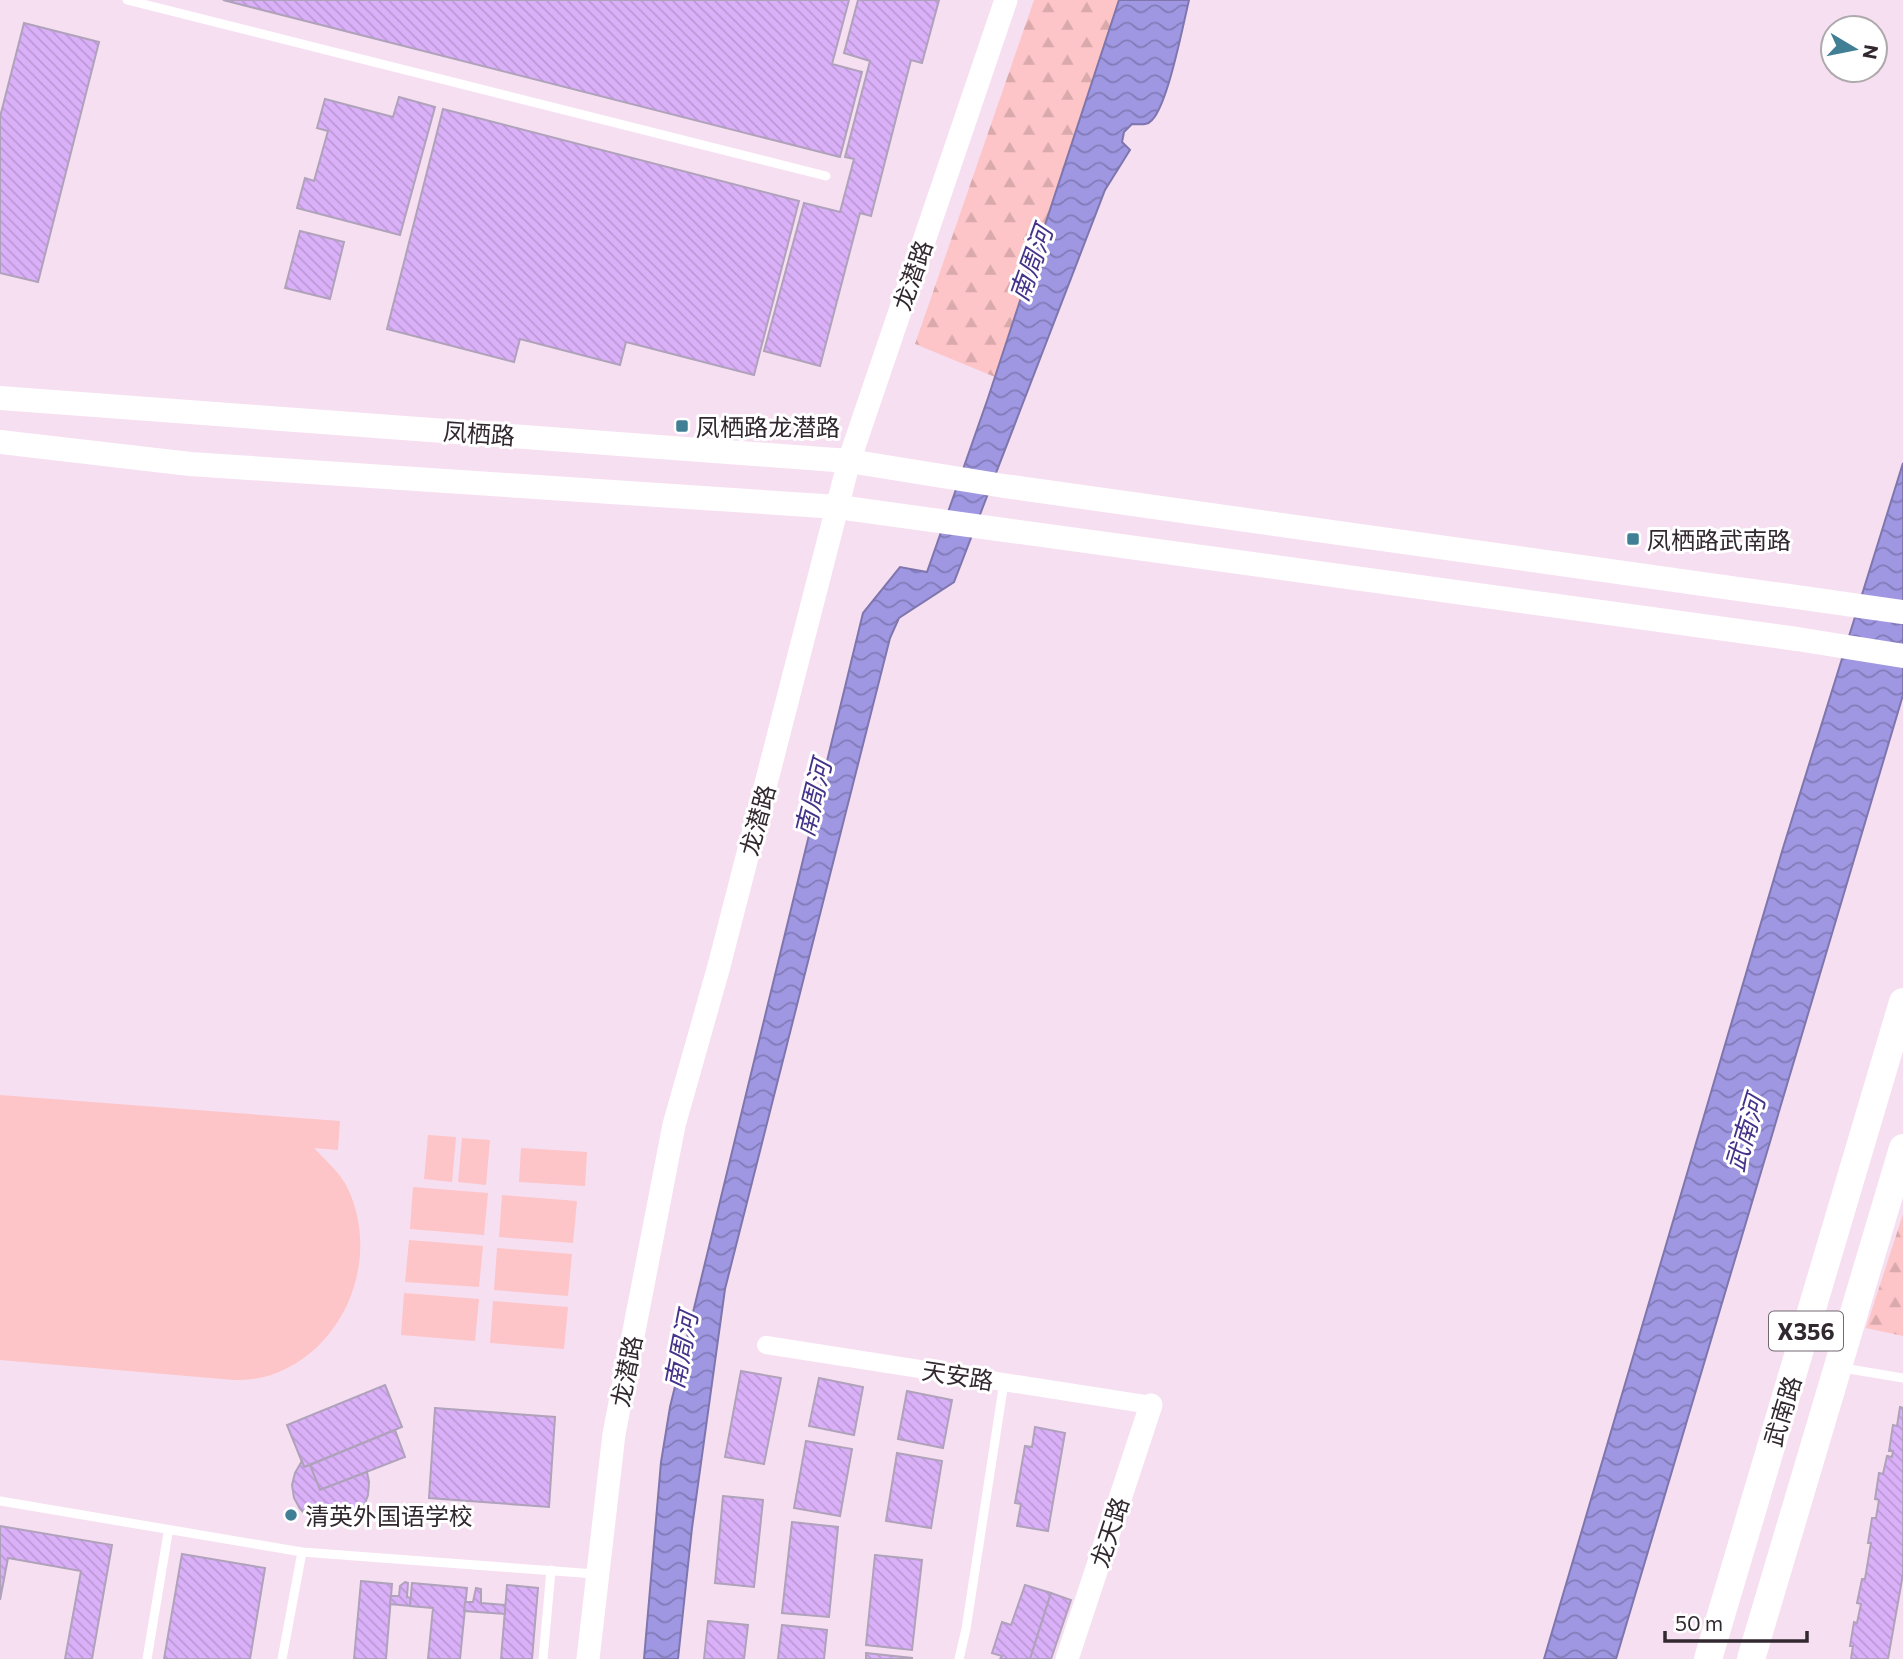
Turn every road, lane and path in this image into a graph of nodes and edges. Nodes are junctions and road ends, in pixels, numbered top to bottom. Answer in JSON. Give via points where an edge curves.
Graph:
{"nodes":[{"id":1,"x":127,"y":0,"type":"edge"},
{"id":2,"x":1006,"y":0,"type":"edge"},
{"id":3,"x":826,"y":176,"type":"dead end"},
{"id":4,"x":0,"y":398,"type":"edge"},
{"id":5,"x":0,"y":442,"type":"edge"},
{"id":6,"x":849,"y":461,"type":"junction"},
{"id":7,"x":838,"y":506,"type":"junction"},
{"id":8,"x":1903,"y":612,"type":"edge"},
{"id":9,"x":1903,"y":656,"type":"edge"},
{"id":10,"x":1903,"y":1002,"type":"edge"},
{"id":11,"x":1903,"y":1148,"type":"edge"},
{"id":12,"x":766,"y":1345,"type":"dead end"},
{"id":13,"x":1838,"y":1367,"type":"junction"},
{"id":14,"x":1903,"y":1378,"type":"edge"},
{"id":15,"x":1004,"y":1382,"type":"junction"},
{"id":16,"x":1151,"y":1405,"type":"joint"},
{"id":17,"x":0,"y":1502,"type":"edge"},
{"id":18,"x":168,"y":1533,"type":"dead end"},
{"id":19,"x":302,"y":1552,"type":"junction"},
{"id":20,"x":551,"y":1570,"type":"junction"},
{"id":21,"x":597,"y":1574,"type":"junction"},
{"id":22,"x":147,"y":1659,"type":"edge"},
{"id":23,"x":282,"y":1659,"type":"edge"},
{"id":24,"x":543,"y":1659,"type":"edge"},
{"id":25,"x":588,"y":1659,"type":"edge"},
{"id":26,"x":959,"y":1659,"type":"edge"},
{"id":27,"x":1067,"y":1659,"type":"edge"},
{"id":28,"x":1708,"y":1659,"type":"edge"},
{"id":29,"x":1751,"y":1659,"type":"edge"}],
"edges":[{"from":1,"to":3,"type":"lane"},
{"from":2,"to":6,"type":"street","name":"龙潜路"},
{"from":4,"to":6,"type":"main road","name":"凤栖路"},
{"from":5,"to":7,"type":"main road","name":"凤栖路","via":[[190,464]]},
{"from":6,"to":7,"type":"street","name":"龙潜路"},
{"from":6,"to":8,"type":"main road","name":"凤栖路"},
{"from":7,"to":9,"type":"main road","name":"凤栖路"},
{"from":7,"to":21,"type":"street","name":"龙潜路","via":[[674,1125],[614,1434]]},
{"from":10,"to":28,"type":"main road","name":"武南路","number":"X356"},
{"from":11,"to":13,"type":"main road","name":"武南路","number":"X356"},
{"from":12,"to":15,"type":"street","name":"天安路"},
{"from":13,"to":14,"type":"lane"},
{"from":13,"to":29,"type":"main road","name":"武南路","number":"X356"},
{"from":15,"to":16,"type":"street","name":"天安路"},
{"from":15,"to":26,"type":"lane"},
{"from":16,"to":27,"type":"street","name":"龙天路"},
{"from":17,"to":19,"type":"lane"},
{"from":18,"to":22,"type":"lane"},
{"from":19,"to":20,"type":"lane"},
{"from":19,"to":23,"type":"lane"},
{"from":20,"to":21,"type":"lane"},
{"from":20,"to":24,"type":"lane"},
{"from":21,"to":25,"type":"street","name":"龙潜路"}]}
